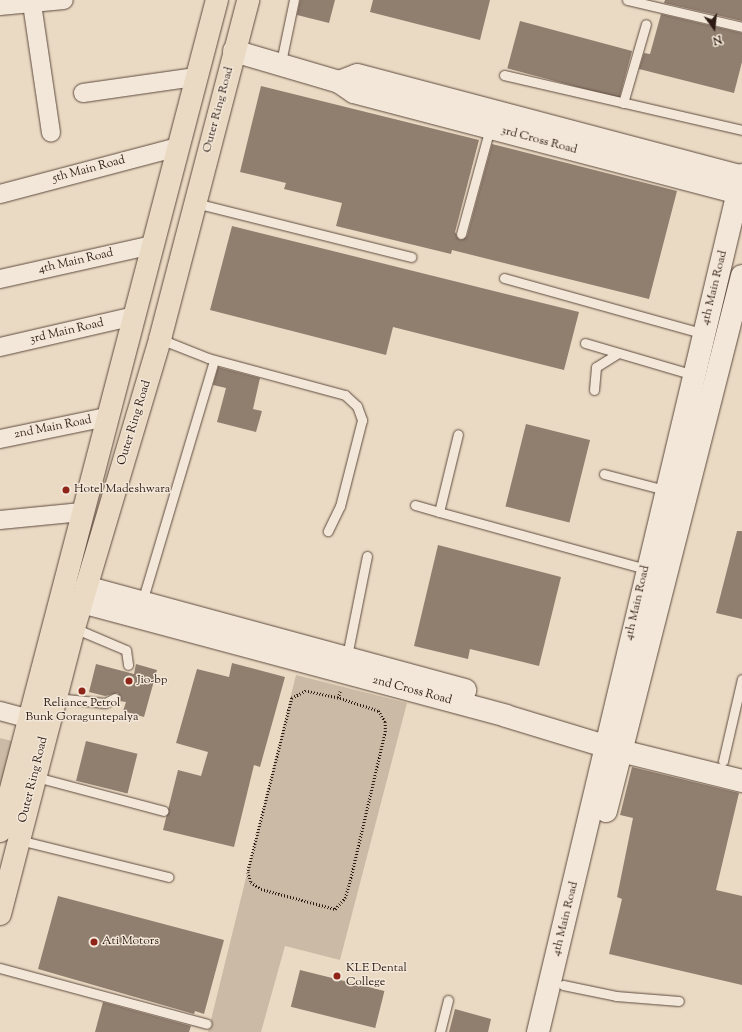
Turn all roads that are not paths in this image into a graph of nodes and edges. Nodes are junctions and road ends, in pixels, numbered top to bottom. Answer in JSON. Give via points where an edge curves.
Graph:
{"nodes":[{"id":1,"x":58,"y":0,"type":"edge"},
{"id":2,"x":217,"y":0,"type":"edge"},
{"id":3,"x":248,"y":0,"type":"edge"},
{"id":4,"x":294,"y":0,"type":"edge"},
{"id":5,"x":627,"y":0,"type":"edge"},
{"id":6,"x":32,"y":4,"type":"junction"},
{"id":7,"x":0,"y":6,"type":"edge"},
{"id":8,"x":646,"y":24,"type":"dead end"},
{"id":9,"x":742,"y":27,"type":"edge"},
{"id":10,"x":234,"y":51,"type":"junction"},
{"id":11,"x":281,"y":62,"type":"junction"},
{"id":12,"x":504,"y":75,"type":"dead end"},
{"id":13,"x":196,"y":77,"type":"junction"},
{"id":14,"x":340,"y":82,"type":"junction"},
{"id":15,"x":83,"y":93,"type":"dead end"},
{"id":16,"x":623,"y":102,"type":"junction"},
{"id":17,"x":490,"y":128,"type":"junction"},
{"id":18,"x":742,"y":130,"type":"edge"},
{"id":19,"x":51,"y":133,"type":"dead end"},
{"id":20,"x":178,"y":147,"type":"junction"},
{"id":21,"x":741,"y":183,"type":"edge"},
{"id":22,"x":0,"y":194,"type":"edge"},
{"id":23,"x":195,"y":203,"type":"junction"},
{"id":24,"x":461,"y":234,"type":"dead end"},
{"id":25,"x":152,"y":245,"type":"junction"},
{"id":26,"x":410,"y":257,"type":"dead end"},
{"id":27,"x":742,"y":276,"type":"edge"},
{"id":28,"x":504,"y":278,"type":"dead end"},
{"id":29,"x":0,"y":279,"type":"edge"},
{"id":30,"x":134,"y":316,"type":"junction"},
{"id":31,"x":704,"y":334,"type":"junction"},
{"id":32,"x":160,"y":339,"type":"junction"},
{"id":33,"x":585,"y":343,"type":"dead end"},
{"id":34,"x":0,"y":347,"type":"edge"},
{"id":35,"x":618,"y":352,"type":"junction"},
{"id":36,"x":214,"y":360,"type":"junction"},
{"id":37,"x":694,"y":375,"type":"junction"},
{"id":38,"x":594,"y":390,"type":"dead end"},
{"id":39,"x":106,"y":418,"type":"junction"},
{"id":40,"x":458,"y":434,"type":"dead end"},
{"id":41,"x":0,"y":439,"type":"edge"},
{"id":42,"x":604,"y":474,"type":"dead end"},
{"id":43,"x":665,"y":490,"type":"junction"},
{"id":44,"x":415,"y":505,"type":"dead end"},
{"id":45,"x":82,"y":512,"type":"junction"},
{"id":46,"x":439,"y":512,"type":"junction"},
{"id":47,"x":0,"y":520,"type":"edge"},
{"id":48,"x":328,"y":531,"type":"dead end"},
{"id":49,"x":367,"y":556,"type":"dead end"},
{"id":50,"x":646,"y":569,"type":"junction"},
{"id":51,"x":84,"y":594,"type":"junction"},
{"id":52,"x":142,"y":602,"type":"junction"},
{"id":53,"x":74,"y":628,"type":"junction"},
{"id":54,"x":346,"y":664,"type":"junction"},
{"id":55,"x":128,"y":665,"type":"dead end"},
{"id":56,"x":742,"y":679,"type":"edge"},
{"id":57,"x":55,"y":697,"type":"junction"},
{"id":58,"x":115,"y":698,"type":"dead end"},
{"id":59,"x":0,"y":711,"type":"edge"},
{"id":60,"x":27,"y":718,"type":"junction"},
{"id":61,"x":615,"y":741,"type":"junction"},
{"id":62,"x":733,"y":764,"type":"edge"},
{"id":63,"x":35,"y":777,"type":"junction"},
{"id":64,"x":742,"y":781,"type":"edge"},
{"id":65,"x":164,"y":811,"type":"dead end"},
{"id":66,"x":9,"y":835,"type":"edge"},
{"id":67,"x":168,"y":877,"type":"dead end"},
{"id":68,"x":0,"y":914,"type":"edge"},
{"id":69,"x":0,"y":968,"type":"edge"},
{"id":70,"x":563,"y":985,"type":"junction"},
{"id":71,"x":448,"y":1000,"type":"dead end"},
{"id":72,"x":679,"y":1001,"type":"dead end"},
{"id":73,"x":207,"y":1024,"type":"dead end"},
{"id":74,"x":440,"y":1032,"type":"edge"},
{"id":75,"x":538,"y":1032,"type":"edge"},
{"id":76,"x":550,"y":1032,"type":"edge"}],
"edges":[{"from":1,"to":6,"type":"street"},
{"from":2,"to":13,"type":"highway","name":"Outer Ring Road"},
{"from":3,"to":10,"type":"highway","name":"Outer Ring Road"},
{"from":4,"to":11,"type":"lane"},
{"from":5,"to":9,"type":"lane"},
{"from":6,"to":7,"type":"street"},
{"from":6,"to":19,"type":"street"},
{"from":8,"to":16,"type":"lane"},
{"from":10,"to":11,"type":"street","name":"3rd Cross Road"},
{"from":10,"to":23,"type":"highway","name":"Outer Ring Road"},
{"from":11,"to":14,"type":"street","name":"3rd Cross Road"},
{"from":12,"to":16,"type":"lane"},
{"from":13,"to":15,"type":"street"},
{"from":13,"to":20,"type":"highway","name":"Outer Ring Road"},
{"from":14,"to":17,"type":"street","name":"3rd Cross Road","via":[[354,92]]},
{"from":14,"to":21,"type":"street","via":[[357,75]]},
{"from":16,"to":18,"type":"lane"},
{"from":17,"to":21,"type":"street","name":"3rd Cross Road"},
{"from":17,"to":24,"type":"lane"},
{"from":20,"to":22,"type":"street","name":"5th Main Road"},
{"from":20,"to":25,"type":"highway","name":"Outer Ring Road"},
{"from":21,"to":31,"type":"street","name":"4th Main Road"},
{"from":23,"to":26,"type":"lane"},
{"from":23,"to":32,"type":"highway","name":"Outer Ring Road"},
{"from":25,"to":29,"type":"street","name":"4th Main Road"},
{"from":25,"to":30,"type":"highway","name":"Outer Ring Road"},
{"from":27,"to":61,"type":"street","name":"4th Main Road"},
{"from":28,"to":31,"type":"lane"},
{"from":30,"to":34,"type":"street","name":"3rd Main Road"},
{"from":30,"to":39,"type":"highway","name":"Outer Ring Road"},
{"from":31,"to":37,"type":"street","name":"4th Main Road"},
{"from":32,"to":36,"type":"lane"},
{"from":32,"to":51,"type":"highway","name":"Outer Ring Road"},
{"from":33,"to":35,"type":"lane"},
{"from":35,"to":37,"type":"lane"},
{"from":35,"to":38,"type":"lane","via":[[596,367]]},
{"from":36,"to":48,"type":"lane","via":[[345,395],[356,406],[362,420],[340,506]]},
{"from":36,"to":52,"type":"lane"},
{"from":37,"to":43,"type":"street","name":"4th Main Road"},
{"from":39,"to":41,"type":"street","name":"2nd Main Road"},
{"from":39,"to":45,"type":"highway","name":"Outer Ring Road"},
{"from":40,"to":46,"type":"lane"},
{"from":42,"to":43,"type":"lane"},
{"from":43,"to":50,"type":"street","name":"4th Main Road"},
{"from":44,"to":46,"type":"lane"},
{"from":45,"to":47,"type":"street"},
{"from":45,"to":60,"type":"highway","name":"Outer Ring Road"},
{"from":46,"to":50,"type":"lane"},
{"from":49,"to":54,"type":"lane"},
{"from":50,"to":61,"type":"street","name":"4th Main Road"},
{"from":51,"to":52,"type":"street","name":"2nd Cross Road"},
{"from":51,"to":53,"type":"highway","name":"Outer Ring Road"},
{"from":51,"to":54,"type":"street","name":"2nd Cross Road"},
{"from":52,"to":54,"type":"street","name":"2nd Cross Road"},
{"from":53,"to":55,"type":"lane","via":[[126,650]]},
{"from":53,"to":57,"type":"highway","name":"Outer Ring Road"},
{"from":54,"to":61,"type":"street","name":"2nd Cross Road"},
{"from":56,"to":62,"type":"lane"},
{"from":57,"to":58,"type":"lane","via":[[105,703]]},
{"from":57,"to":63,"type":"highway","name":"Outer Ring Road"},
{"from":59,"to":60,"type":"street"},
{"from":60,"to":66,"type":"highway","name":"Outer Ring Road"},
{"from":61,"to":62,"type":"street"},
{"from":61,"to":64,"type":"street","name":"2nd Cross Road"},
{"from":61,"to":70,"type":"street"},
{"from":61,"to":75,"type":"street","name":"4th Main Road"},
{"from":63,"to":65,"type":"lane"},
{"from":63,"to":66,"type":"highway","name":"Outer Ring Road"},
{"from":66,"to":67,"type":"lane"},
{"from":66,"to":68,"type":"highway","name":"Outer Ring Road"},
{"from":69,"to":73,"type":"lane"},
{"from":70,"to":72,"type":"lane","via":[[616,996]]},
{"from":70,"to":76,"type":"street"},
{"from":71,"to":74,"type":"lane"}]}
